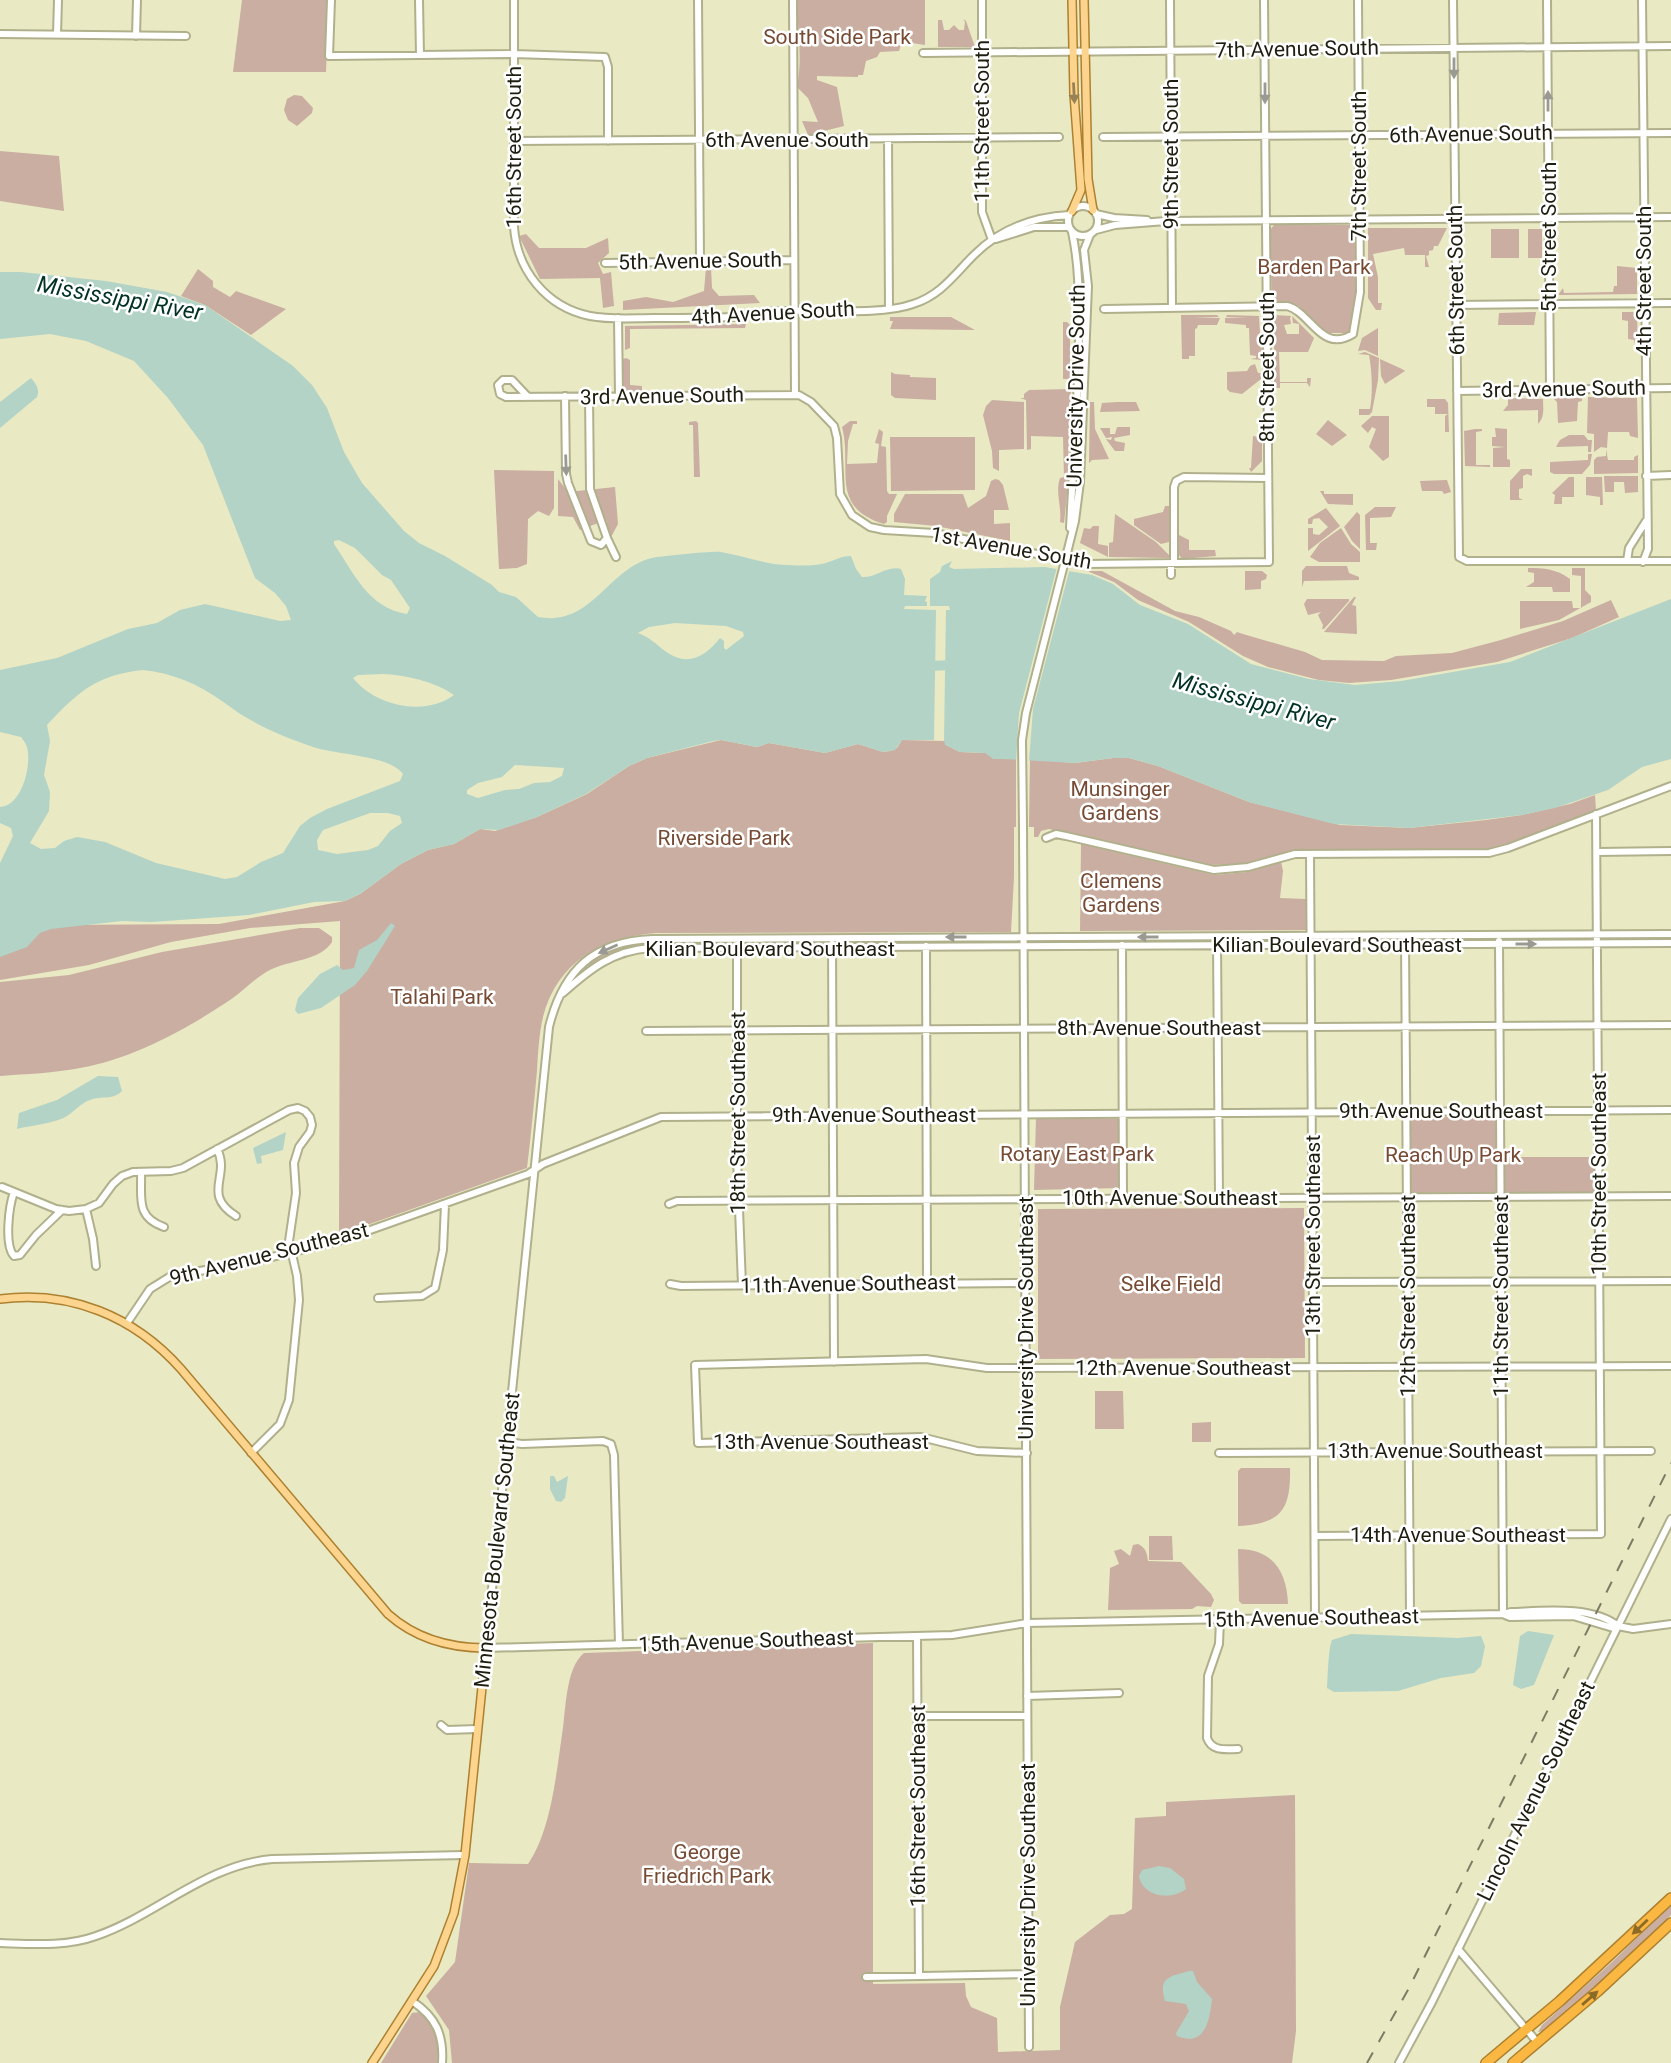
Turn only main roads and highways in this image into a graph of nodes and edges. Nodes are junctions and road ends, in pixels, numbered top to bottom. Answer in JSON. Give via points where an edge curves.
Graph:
{"nodes":[{"id":1,"x":1072,"y":0,"type":"edge"},
{"id":2,"x":1084,"y":0,"type":"edge"},
{"id":3,"x":1095,"y":212,"type":"road end"},
{"id":4,"x":1071,"y":213,"type":"road end"},
{"id":5,"x":0,"y":1299,"type":"edge"},
{"id":6,"x":486,"y":1648,"type":"joint"},
{"id":7,"x":1671,"y":1898,"type":"edge"},
{"id":8,"x":1671,"y":1923,"type":"edge"},
{"id":9,"x":372,"y":2063,"type":"edge"},
{"id":10,"x":1486,"y":2063,"type":"edge"},
{"id":11,"x":1513,"y":2063,"type":"edge"}],
"edges":[{"from":1,"to":4,"type":"main road","one_way":true,"via":[[1081,190]]},
{"from":2,"to":3,"type":"main road","via":[[1088,179]]},
{"from":5,"to":6,"type":"main road","name":"15th Avenue Southeast","via":[[65,1300],[98,1309],[149,1337],[399,1624],[453,1647]]},
{"from":6,"to":9,"type":"main road","name":"Minnesota Boulevard Southeast","via":[[458,1899],[433,1966]]},
{"from":7,"to":10,"type":"highway","one_way":true},
{"from":11,"to":8,"type":"highway","one_way":true}]}
